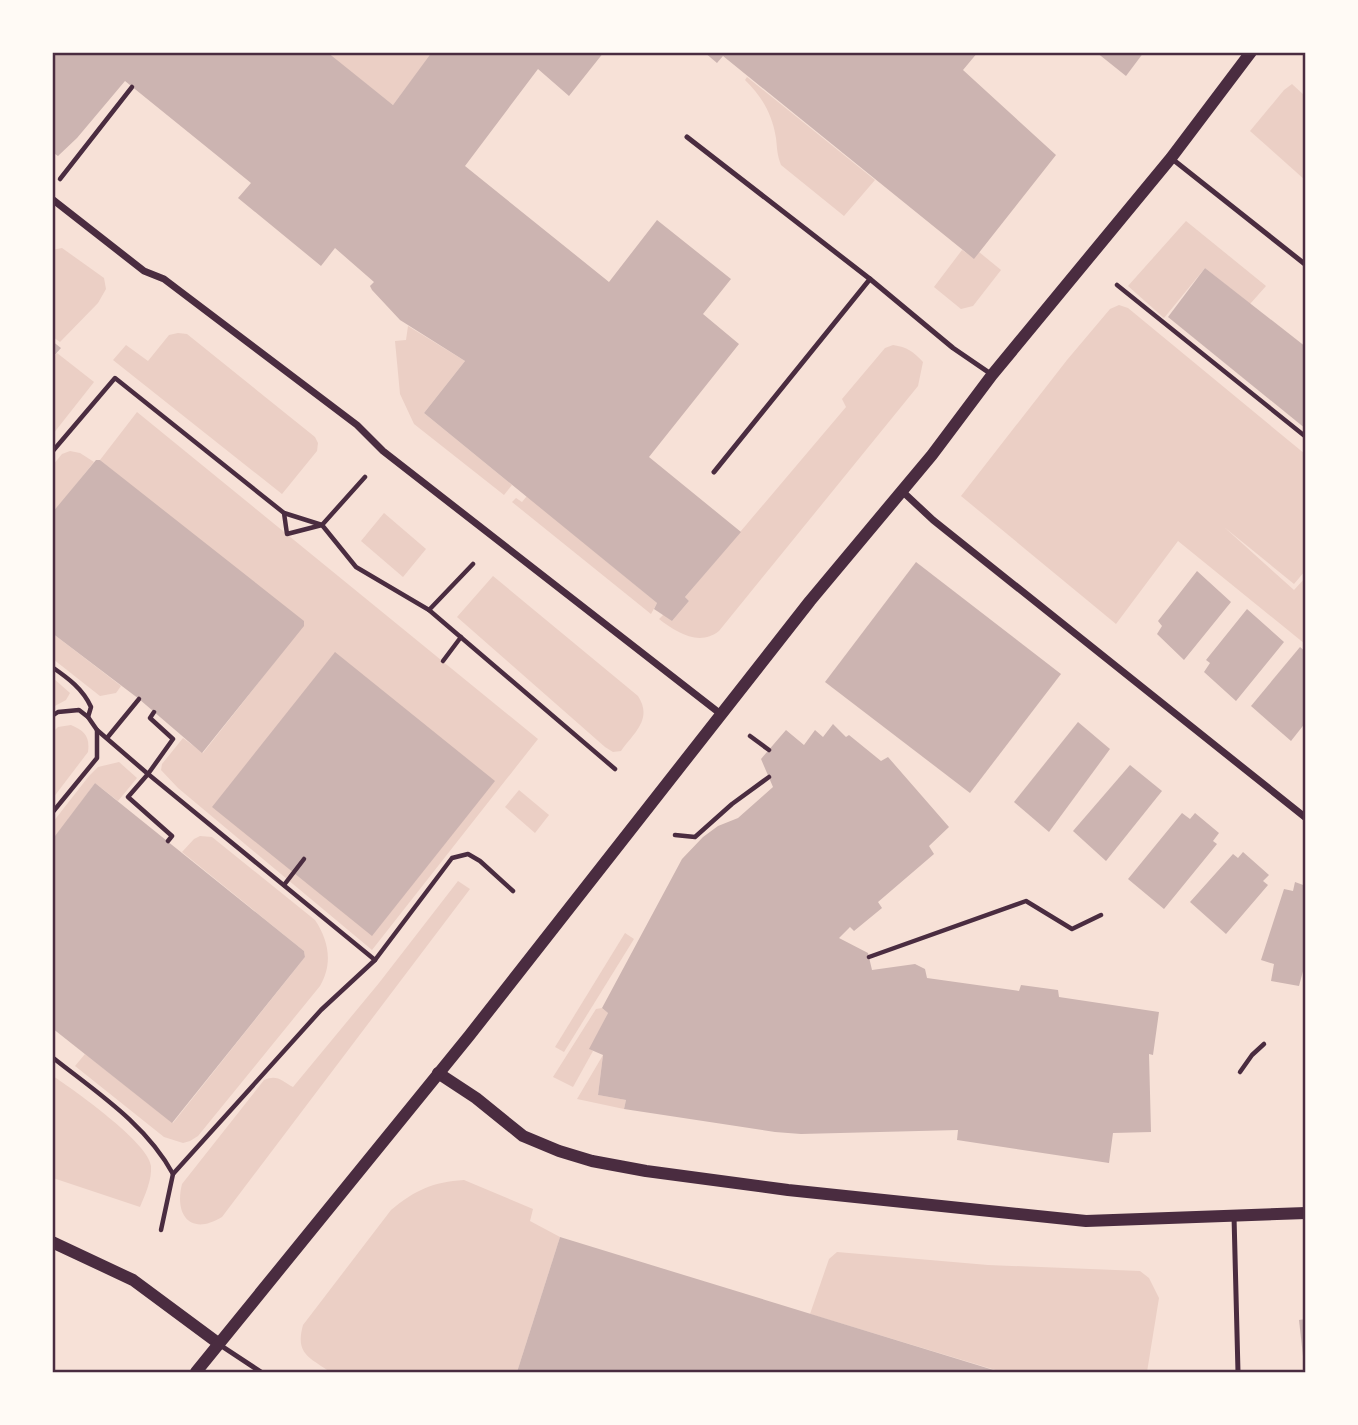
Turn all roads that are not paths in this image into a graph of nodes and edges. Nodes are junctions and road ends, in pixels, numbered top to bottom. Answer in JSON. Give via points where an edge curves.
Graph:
{"nodes":[{"id":1,"x":1251,"y":52,"type":"edge"},
{"id":2,"x":687,"y":137,"type":"dead end"},
{"id":3,"x":1171,"y":158,"type":"junction"},
{"id":4,"x":52,"y":199,"type":"edge"},
{"id":5,"x":1306,"y":265,"type":"edge"},
{"id":6,"x":870,"y":279,"type":"junction"},
{"id":7,"x":992,"y":374,"type":"junction"},
{"id":8,"x":714,"y":472,"type":"dead end"},
{"id":9,"x":902,"y":491,"type":"junction"},
{"id":10,"x":722,"y":715,"type":"junction"},
{"id":11,"x":1306,"y":818,"type":"edge"},
{"id":12,"x":438,"y":1073,"type":"junction"},
{"id":13,"x":1306,"y":1213,"type":"edge"},
{"id":14,"x":1234,"y":1216,"type":"junction"},
{"id":15,"x":52,"y":1242,"type":"edge"},
{"id":16,"x":218,"y":1343,"type":"junction"},
{"id":17,"x":196,"y":1373,"type":"edge"},
{"id":18,"x":261,"y":1373,"type":"edge"},
{"id":19,"x":1238,"y":1373,"type":"edge"}],
"edges":[{"from":1,"to":3,"type":"street"},
{"from":2,"to":6,"type":"lane"},
{"from":3,"to":5,"type":"lane"},
{"from":3,"to":7,"type":"street"},
{"from":4,"to":10,"type":"street","via":[[356,425]]},
{"from":6,"to":7,"type":"lane"},
{"from":6,"to":8,"type":"lane"},
{"from":7,"to":9,"type":"street"},
{"from":9,"to":10,"type":"street"},
{"from":9,"to":11,"type":"street"},
{"from":10,"to":12,"type":"street"},
{"from":12,"to":14,"type":"street","via":[[523,1136],[592,1161],[646,1171],[1086,1221]]},
{"from":12,"to":16,"type":"street"},
{"from":13,"to":14,"type":"street"},
{"from":14,"to":19,"type":"lane"},
{"from":15,"to":16,"type":"street","via":[[133,1280]]},
{"from":16,"to":17,"type":"street"},
{"from":16,"to":18,"type":"lane"}]}
